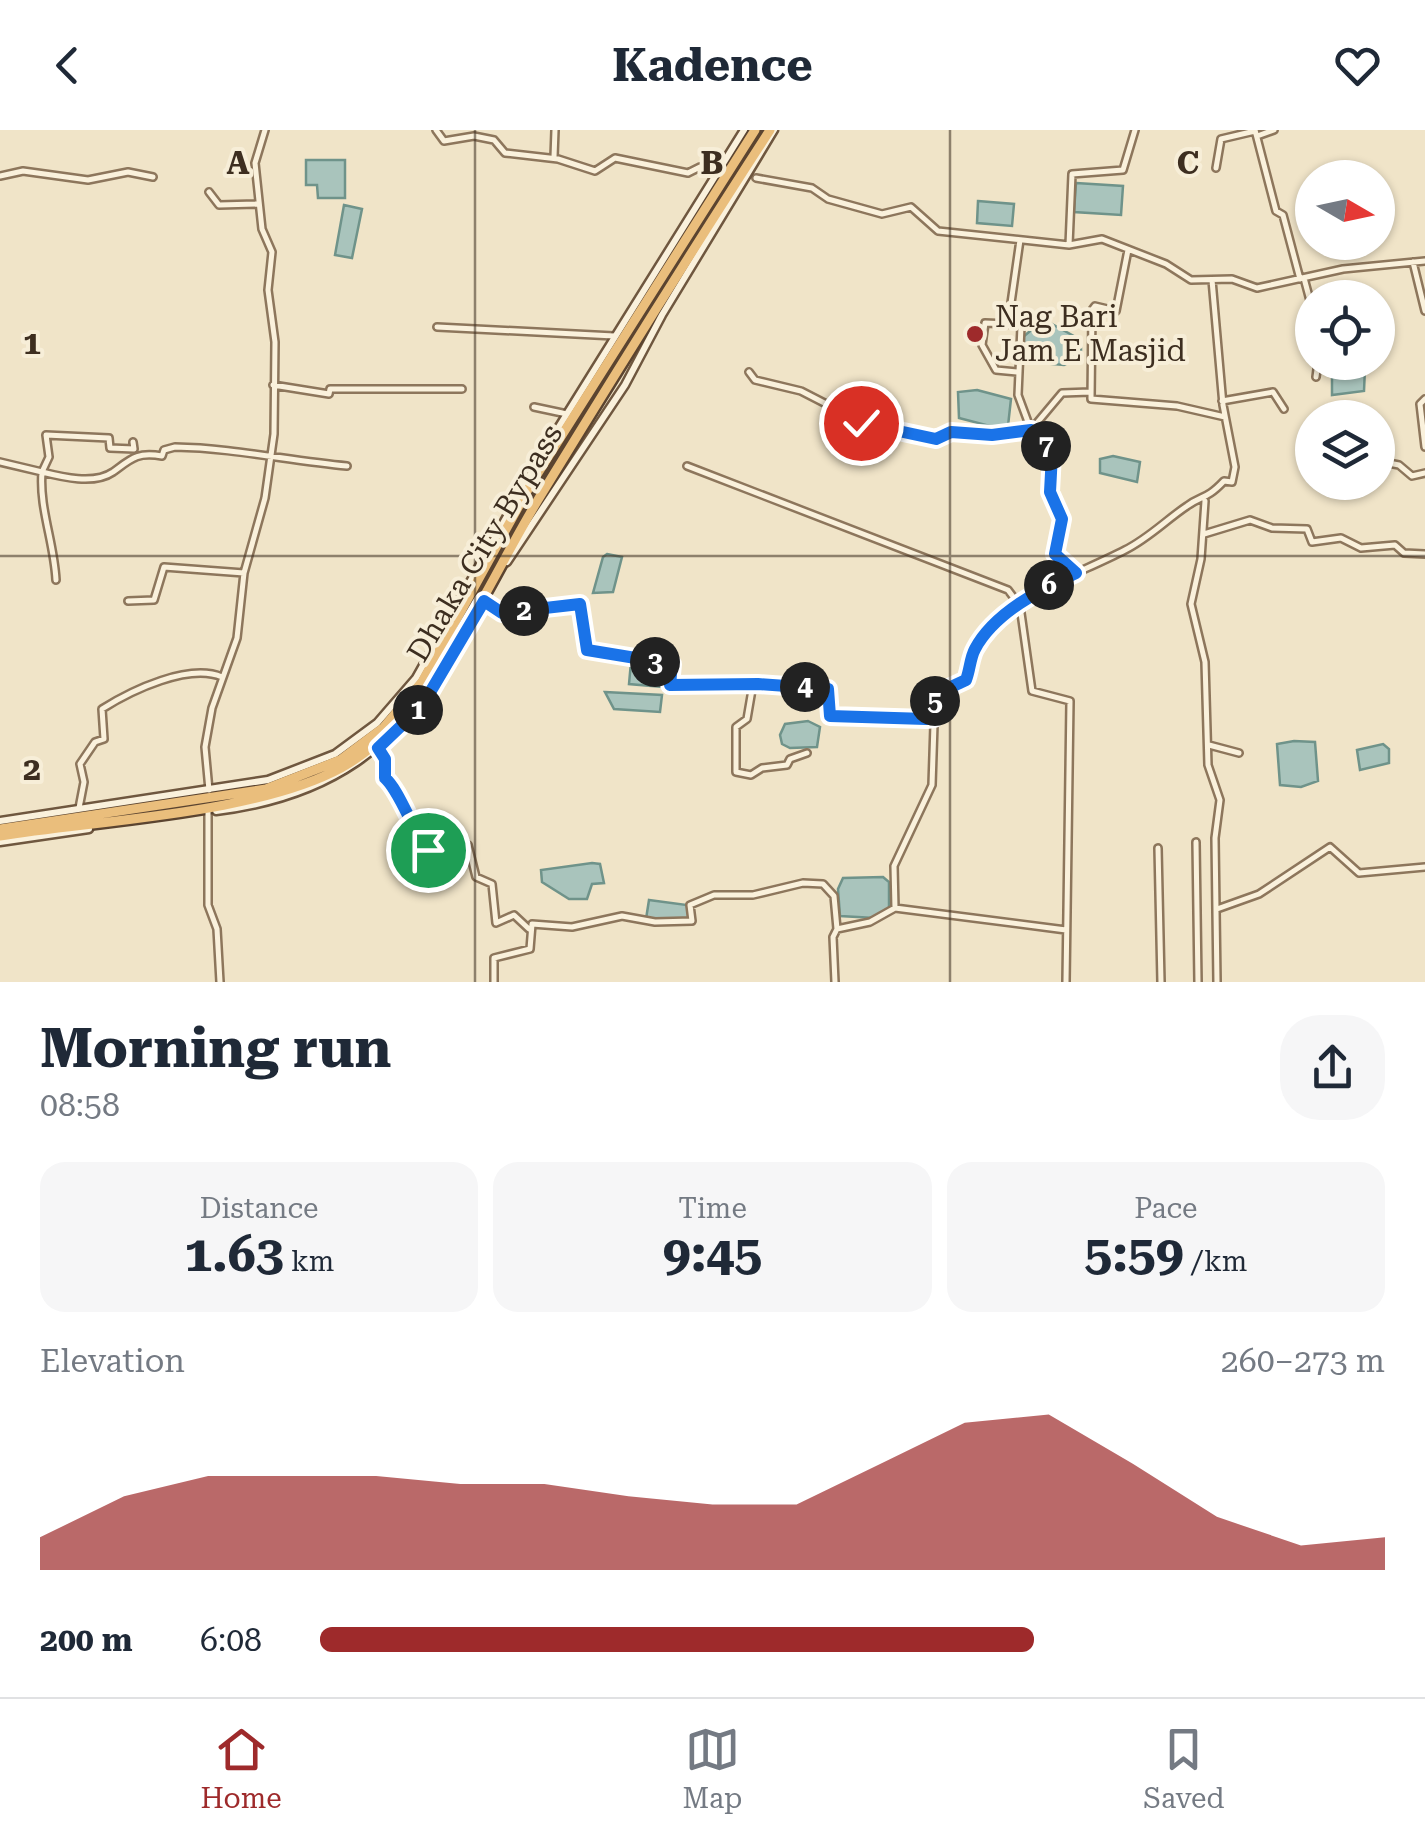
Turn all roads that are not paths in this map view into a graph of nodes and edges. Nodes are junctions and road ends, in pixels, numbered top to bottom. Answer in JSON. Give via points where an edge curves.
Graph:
{"nodes":[{"id":1,"x":265,"y":130,"type":"edge"},
{"id":2,"x":436,"y":130,"type":"edge"},
{"id":3,"x":555,"y":130,"type":"edge"},
{"id":4,"x":744,"y":130,"type":"edge"},
{"id":5,"x":756,"y":130,"type":"edge"},
{"id":6,"x":772,"y":130,"type":"edge"},
{"id":7,"x":1136,"y":130,"type":"edge"},
{"id":8,"x":1274,"y":130,"type":"edge"},
{"id":9,"x":1257,"y":132,"type":"edge"},
{"id":10,"x":554,"y":158,"type":"junction"},
{"id":11,"x":1216,"y":168,"type":"dead end"},
{"id":12,"x":718,"y":169,"type":"junction"},
{"id":13,"x":0,"y":176,"type":"edge"},
{"id":14,"x":153,"y":177,"type":"dead end"},
{"id":15,"x":756,"y":178,"type":"dead end"},
{"id":16,"x":209,"y":192,"type":"dead end"},
{"id":17,"x":260,"y":204,"type":"junction"},
{"id":18,"x":1020,"y":239,"type":"junction"},
{"id":19,"x":1069,"y":245,"type":"junction"},
{"id":20,"x":1128,"y":250,"type":"junction"},
{"id":21,"x":1425,"y":261,"type":"edge"},
{"id":22,"x":1414,"y":262,"type":"junction"},
{"id":23,"x":1302,"y":279,"type":"junction"},
{"id":24,"x":1212,"y":280,"type":"junction"},
{"id":25,"x":1425,"y":311,"type":"edge"},
{"id":26,"x":1008,"y":324,"type":"junction"},
{"id":27,"x":437,"y":326,"type":"dead end"},
{"id":28,"x":617,"y":337,"type":"junction"},
{"id":29,"x":749,"y":372,"type":"dead end"},
{"id":30,"x":1016,"y":372,"type":"junction"},
{"id":31,"x":273,"y":385,"type":"junction"},
{"id":32,"x":462,"y":389,"type":"dead end"},
{"id":33,"x":1090,"y":392,"type":"junction"},
{"id":34,"x":1425,"y":398,"type":"edge"},
{"id":35,"x":1222,"y":400,"type":"junction"},
{"id":36,"x":534,"y":408,"type":"dead end"},
{"id":37,"x":1284,"y":409,"type":"dead end"},
{"id":38,"x":567,"y":414,"type":"junction"},
{"id":39,"x":1225,"y":417,"type":"junction"},
{"id":40,"x":1031,"y":430,"type":"junction"},
{"id":41,"x":133,"y":442,"type":"dead end"},
{"id":42,"x":1425,"y":447,"type":"edge"},
{"id":43,"x":270,"y":456,"type":"junction"},
{"id":44,"x":0,"y":462,"type":"edge"},
{"id":45,"x":1395,"y":464,"type":"edge"},
{"id":46,"x":347,"y":466,"type":"dead end"},
{"id":47,"x":687,"y":466,"type":"dead end"},
{"id":48,"x":42,"y":472,"type":"junction"},
{"id":49,"x":1425,"y":473,"type":"edge"},
{"id":50,"x":1205,"y":501,"type":"junction"},
{"id":51,"x":1204,"y":534,"type":"junction"},
{"id":52,"x":1425,"y":554,"type":"edge"},
{"id":53,"x":244,"y":572,"type":"junction"},
{"id":54,"x":1076,"y":573,"type":"junction"},
{"id":55,"x":56,"y":580,"type":"dead end"},
{"id":56,"x":128,"y":601,"type":"dead end"},
{"id":57,"x":484,"y":601,"type":"junction"},
{"id":58,"x":1020,"y":606,"type":"junction"},
{"id":59,"x":222,"y":677,"type":"junction"},
{"id":60,"x":753,"y":684,"type":"junction"},
{"id":61,"x":934,"y":718,"type":"junction"},
{"id":62,"x":1210,"y":745,"type":"junction"},
{"id":63,"x":378,"y":748,"type":"junction"},
{"id":64,"x":807,"y":752,"type":"dead end"},
{"id":65,"x":1239,"y":753,"type":"dead end"},
{"id":66,"x":209,"y":790,"type":"junction"},
{"id":67,"x":79,"y":808,"type":"junction"},
{"id":68,"x":208,"y":812,"type":"junction"},
{"id":69,"x":0,"y":821,"type":"edge"},
{"id":70,"x":0,"y":836,"type":"edge"},
{"id":71,"x":1196,"y":842,"type":"dead end"},
{"id":72,"x":1158,"y":848,"type":"dead end"},
{"id":73,"x":1425,"y":867,"type":"edge"},
{"id":74,"x":895,"y":908,"type":"junction"},
{"id":75,"x":1217,"y":909,"type":"junction"},
{"id":76,"x":529,"y":929,"type":"junction"},
{"id":77,"x":838,"y":929,"type":"junction"},
{"id":78,"x":1067,"y":930,"type":"junction"},
{"id":79,"x":220,"y":982,"type":"edge"},
{"id":80,"x":494,"y":982,"type":"edge"},
{"id":81,"x":835,"y":982,"type":"edge"},
{"id":82,"x":1066,"y":982,"type":"edge"},
{"id":83,"x":1160,"y":982,"type":"edge"},
{"id":84,"x":1198,"y":982,"type":"edge"},
{"id":85,"x":1218,"y":982,"type":"edge"}],
"edges":[{"from":1,"to":17,"type":"street","via":[[255,163]]},
{"from":2,"to":10,"type":"street","via":[[444,141],[474,136],[494,140],[505,153]]},
{"from":3,"to":10,"type":"street"},
{"from":4,"to":12,"type":"main road"},
{"from":5,"to":70,"type":"highway","name":"Dhaka City Bypass","via":[[531,484],[422,682],[384,727],[340,760],[266,789]]},
{"from":6,"to":57,"type":"main road","via":[[626,385]]},
{"from":6,"to":70,"type":"highway","name":"Dhaka City Bypass","via":[[543,491],[429,686],[388,734],[343,767],[268,796]]},
{"from":7,"to":19,"type":"street","via":[[1123,170],[1072,174]]},
{"from":8,"to":9,"type":"street"},
{"from":9,"to":11,"type":"street","via":[[1221,138]]},
{"from":9,"to":23,"type":"street"},
{"from":10,"to":12,"type":"street","via":[[595,171],[615,158],[688,173]]},
{"from":12,"to":28,"type":"main road"},
{"from":13,"to":14,"type":"street","via":[[23,171],[88,180],[128,172]]},
{"from":15,"to":18,"type":"street","via":[[812,188],[882,214],[910,208],[938,230]]},
{"from":16,"to":17,"type":"street","via":[[219,205]]},
{"from":17,"to":31,"type":"street","via":[[272,252]]},
{"from":18,"to":19,"type":"street"},
{"from":18,"to":26,"type":"street"},
{"from":19,"to":20,"type":"street","via":[[1102,239]]},
{"from":20,"to":24,"type":"street","via":[[1191,280]]},
{"from":20,"to":33,"type":"street","via":[[1116,311],[1092,310]]},
{"from":21,"to":22,"type":"street"},
{"from":22,"to":23,"type":"street"},
{"from":22,"to":25,"type":"street"},
{"from":23,"to":24,"type":"street","via":[[1257,288]]},
{"from":24,"to":35,"type":"street"},
{"from":26,"to":30,"type":"street","via":[[1022,330]]},
{"from":26,"to":30,"type":"street","via":[[985,322],[982,345],[996,370]]},
{"from":27,"to":28,"type":"street"},
{"from":28,"to":38,"type":"main road"},
{"from":29,"to":40,"type":"street","via":[[873,428],[936,439],[951,432]]},
{"from":30,"to":40,"type":"street"},
{"from":31,"to":32,"type":"street","via":[[329,394]]},
{"from":31,"to":43,"type":"street"},
{"from":33,"to":39,"type":"street","via":[[1095,400]]},
{"from":33,"to":40,"type":"street","via":[[1062,392]]},
{"from":34,"to":42,"type":"street"},
{"from":35,"to":37,"type":"street","via":[[1273,392]]},
{"from":35,"to":39,"type":"street"},
{"from":36,"to":38,"type":"street"},
{"from":38,"to":66,"type":"main road","via":[[416,678],[388,712],[320,761],[268,780]]},
{"from":39,"to":50,"type":"street","via":[[1232,482]]},
{"from":40,"to":54,"type":"street","via":[[1052,454],[1050,492],[1062,519],[1055,554]]},
{"from":41,"to":48,"type":"street","via":[[134,449],[123,450],[110,448],[109,438],[46,435],[49,457]]},
{"from":43,"to":46,"type":"street"},
{"from":43,"to":48,"type":"street","via":[[174,448],[162,456],[142,452],[100,476],[74,480]]},
{"from":43,"to":53,"type":"street"},
{"from":44,"to":48,"type":"street"},
{"from":45,"to":49,"type":"street","via":[[1412,476]]},
{"from":47,"to":58,"type":"street","via":[[981,578],[1008,590]]},
{"from":48,"to":55,"type":"street","via":[[40,501],[49,520]]},
{"from":50,"to":51,"type":"street"},
{"from":50,"to":54,"type":"street","via":[[1190,503],[1128,549]]},
{"from":51,"to":52,"type":"street","via":[[1250,520],[1308,529],[1312,542],[1341,538],[1361,548],[1395,545]]},
{"from":51,"to":62,"type":"street","via":[[1191,604],[1205,662]]},
{"from":53,"to":56,"type":"street","via":[[164,567],[154,600]]},
{"from":53,"to":59,"type":"street","via":[[237,638]]},
{"from":54,"to":58,"type":"street"},
{"from":57,"to":60,"type":"street","via":[[502,613],[580,604],[587,650],[672,664],[670,685]]},
{"from":57,"to":63,"type":"main road","via":[[422,706]]},
{"from":58,"to":61,"type":"street","via":[[988,630],[972,652],[966,680],[936,694]]},
{"from":58,"to":78,"type":"street","via":[[1032,691],[1070,701]]},
{"from":59,"to":66,"type":"street","via":[[204,747]]},
{"from":59,"to":67,"type":"street","via":[[194,670],[137,687],[102,709],[104,739],[80,764]]},
{"from":60,"to":61,"type":"street","via":[[828,689],[830,716]]},
{"from":60,"to":64,"type":"street","via":[[747,719],[736,726],[736,772],[777,769]]},
{"from":61,"to":74,"type":"street","via":[[932,785],[894,866]]},
{"from":62,"to":65,"type":"street"},
{"from":62,"to":75,"type":"street","via":[[1208,765],[1220,800]]},
{"from":63,"to":68,"type":"main road","via":[[309,789]]},
{"from":63,"to":76,"type":"street","via":[[385,778],[434,862],[468,845],[476,878],[492,884],[496,923],[514,915]]},
{"from":66,"to":67,"type":"main road"},
{"from":67,"to":69,"type":"main road"},
{"from":68,"to":70,"type":"main road"},
{"from":68,"to":79,"type":"street","via":[[208,905],[217,930]]},
{"from":71,"to":84,"type":"street"},
{"from":72,"to":83,"type":"street"},
{"from":73,"to":75,"type":"street","via":[[1359,873],[1330,847],[1259,894]]},
{"from":74,"to":77,"type":"street"},
{"from":74,"to":78,"type":"street"},
{"from":75,"to":85,"type":"street"},
{"from":76,"to":77,"type":"street","via":[[622,916],[692,921],[689,908],[704,898],[813,882],[831,888]]},
{"from":76,"to":80,"type":"street","via":[[530,949],[494,958]]},
{"from":77,"to":81,"type":"street"},
{"from":78,"to":82,"type":"street"}]}
